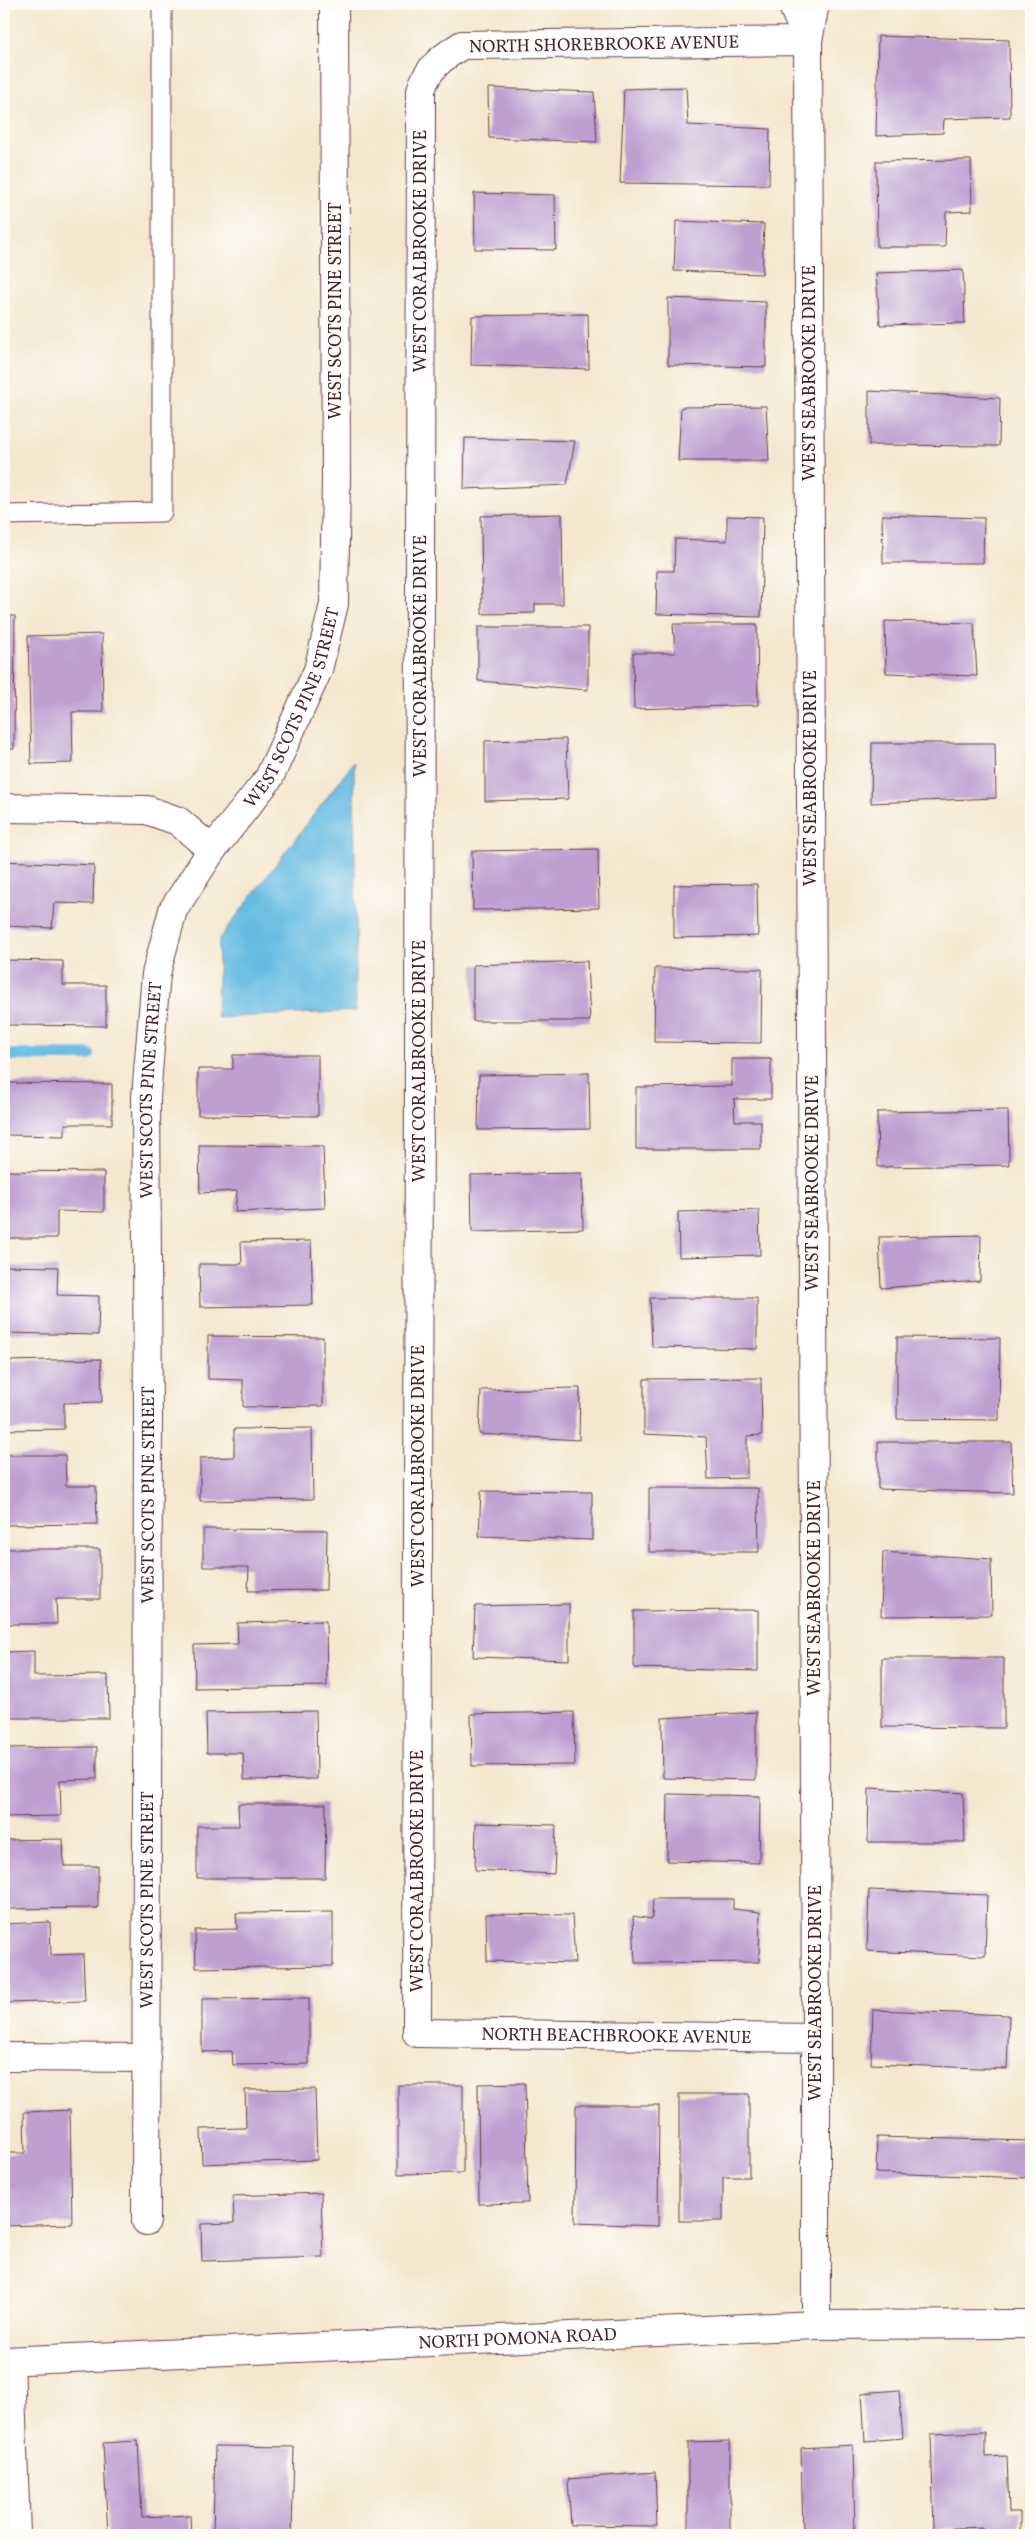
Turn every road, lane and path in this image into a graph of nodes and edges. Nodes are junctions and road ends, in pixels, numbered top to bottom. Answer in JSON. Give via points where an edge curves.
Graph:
{"nodes":[{"id":1,"x":162,"y":4,"type":"edge"},
{"id":2,"x":334,"y":4,"type":"edge"},
{"id":3,"x":792,"y":4,"type":"edge"},
{"id":4,"x":815,"y":4,"type":"edge"},
{"id":5,"x":808,"y":41,"type":"junction"},
{"id":6,"x":421,"y":90,"type":"joint"},
{"id":7,"x":4,"y":515,"type":"edge"},
{"id":8,"x":4,"y":808,"type":"edge"},
{"id":9,"x":212,"y":850,"type":"junction"},
{"id":10,"x":417,"y":2033,"type":"joint"},
{"id":11,"x":816,"y":2038,"type":"junction"},
{"id":12,"x":4,"y":2057,"type":"edge"},
{"id":13,"x":147,"y":2058,"type":"junction"},
{"id":14,"x":146,"y":2221,"type":"dead end"},
{"id":15,"x":1031,"y":2324,"type":"edge"},
{"id":16,"x":816,"y":2325,"type":"junction"},
{"id":17,"x":7,"y":2361,"type":"edge"},
{"id":18,"x":16,"y":2535,"type":"edge"}],
"edges":[{"from":1,"to":7,"type":"lane","via":[[162,512]]},
{"from":2,"to":9,"type":"street","name":"WEST SCOTS PINE STREET","via":[[334,604],[318,670],[269,778]]},
{"from":3,"to":5,"type":"street"},
{"from":4,"to":5,"type":"street"},
{"from":5,"to":6,"type":"street","name":"NORTH SHOREBROOKE AVENUE","via":[[462,45],[442,57],[425,75]]},
{"from":5,"to":11,"type":"street","name":"WEST SEABROOKE DRIVE"},
{"from":6,"to":10,"type":"street","name":"WEST CORALBROOKE DRIVE"},
{"from":8,"to":9,"type":"street","via":[[147,810],[178,821]]},
{"from":9,"to":13,"type":"street","name":"WEST SCOTS PINE STREET","via":[[174,910],[156,974],[146,1097]]},
{"from":10,"to":11,"type":"street","name":"NORTH BEACHBROOKE AVENUE"},
{"from":11,"to":16,"type":"street","name":"WEST SEABROOKE DRIVE"},
{"from":12,"to":13,"type":"street"},
{"from":13,"to":14,"type":"street","name":"WEST SCOTS PINE STREET"},
{"from":15,"to":16,"type":"street","name":"NORTH POMONA ROAD"},
{"from":16,"to":17,"type":"street","name":"NORTH POMONA ROAD"},
{"from":17,"to":18,"type":"street"}]}
